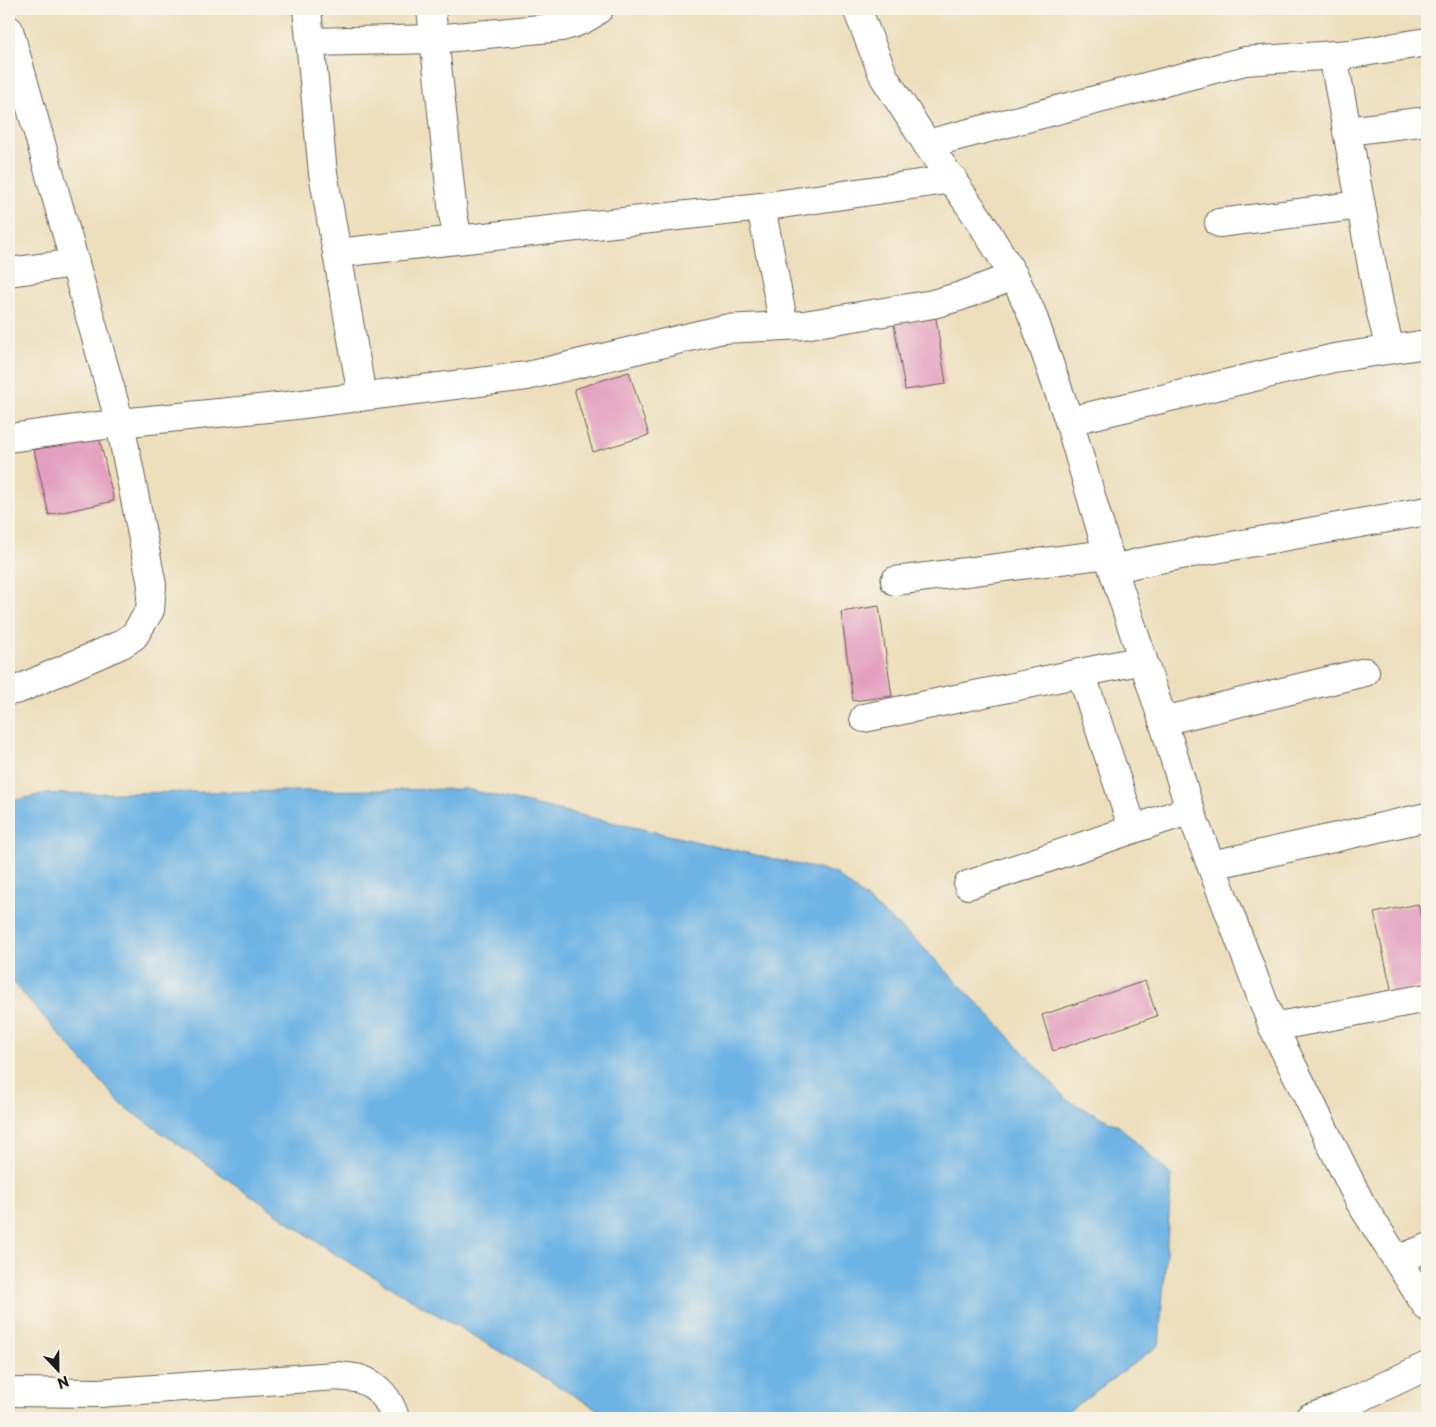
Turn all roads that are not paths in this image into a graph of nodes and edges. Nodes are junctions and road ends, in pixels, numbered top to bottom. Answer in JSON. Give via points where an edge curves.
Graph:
{"nodes":[{"id":1,"x":307,"y":9,"type":"edge"},
{"id":2,"x":431,"y":9,"type":"edge"},
{"id":3,"x":599,"y":9,"type":"edge"},
{"id":4,"x":857,"y":9,"type":"edge"},
{"id":5,"x":9,"y":30,"type":"edge"},
{"id":6,"x":435,"y":38,"type":"junction"},
{"id":7,"x":310,"y":42,"type":"junction"},
{"id":8,"x":1427,"y":42,"type":"edge"},
{"id":9,"x":1333,"y":55,"type":"junction"},
{"id":10,"x":1427,"y":121,"type":"edge"},
{"id":11,"x":1347,"y":131,"type":"junction"},
{"id":12,"x":927,"y":144,"type":"junction"},
{"id":13,"x":952,"y":179,"type":"junction"},
{"id":14,"x":1361,"y":205,"type":"junction"},
{"id":15,"x":762,"y":208,"type":"junction"},
{"id":16,"x":1219,"y":223,"type":"dead end"},
{"id":17,"x":458,"y":239,"type":"junction"},
{"id":18,"x":337,"y":252,"type":"junction"},
{"id":19,"x":74,"y":263,"type":"junction"},
{"id":20,"x":9,"y":272,"type":"edge"},
{"id":21,"x":1014,"y":276,"type":"junction"},
{"id":22,"x":784,"y":326,"type":"junction"},
{"id":23,"x":1427,"y":344,"type":"edge"},
{"id":24,"x":1390,"y":349,"type":"junction"},
{"id":25,"x":362,"y":396,"type":"junction"},
{"id":26,"x":1069,"y":421,"type":"junction"},
{"id":27,"x":120,"y":423,"type":"junction"},
{"id":28,"x":9,"y":438,"type":"edge"},
{"id":29,"x":1427,"y":511,"type":"edge"},
{"id":30,"x":1110,"y":561,"type":"junction"},
{"id":31,"x":895,"y":581,"type":"dead end"},
{"id":32,"x":1143,"y":660,"type":"junction"},
{"id":33,"x":1365,"y":672,"type":"dead end"},
{"id":34,"x":1082,"y":673,"type":"junction"},
{"id":35,"x":9,"y":691,"type":"edge"},
{"id":36,"x":864,"y":718,"type":"dead end"},
{"id":37,"x":1163,"y":721,"type":"junction"},
{"id":38,"x":1190,"y":810,"type":"junction"},
{"id":39,"x":1427,"y":817,"type":"edge"},
{"id":40,"x":1133,"y":829,"type":"junction"},
{"id":41,"x":1212,"y":865,"type":"junction"},
{"id":42,"x":968,"y":885,"type":"dead end"},
{"id":43,"x":1427,"y":998,"type":"edge"},
{"id":44,"x":1273,"y":1027,"type":"junction"},
{"id":45,"x":1427,"y":1248,"type":"edge"},
{"id":46,"x":1397,"y":1260,"type":"junction"},
{"id":47,"x":1427,"y":1307,"type":"edge"},
{"id":48,"x":1427,"y":1366,"type":"edge"},
{"id":49,"x":9,"y":1392,"type":"edge"},
{"id":50,"x":395,"y":1418,"type":"edge"},
{"id":51,"x":1309,"y":1418,"type":"edge"}],
"edges":[{"from":1,"to":7,"type":"street"},
{"from":2,"to":6,"type":"street"},
{"from":3,"to":6,"type":"street","via":[[577,23],[561,27]]},
{"from":4,"to":12,"type":"street","via":[[884,76]]},
{"from":5,"to":19,"type":"street"},
{"from":6,"to":7,"type":"street"},
{"from":6,"to":17,"type":"street"},
{"from":7,"to":18,"type":"street","via":[[323,173]]},
{"from":8,"to":9,"type":"street"},
{"from":9,"to":11,"type":"street"},
{"from":9,"to":12,"type":"street","via":[[1245,62]]},
{"from":10,"to":11,"type":"street"},
{"from":11,"to":14,"type":"street"},
{"from":12,"to":13,"type":"street"},
{"from":13,"to":15,"type":"street"},
{"from":13,"to":21,"type":"street","via":[[980,218]]},
{"from":14,"to":16,"type":"street"},
{"from":14,"to":24,"type":"street"},
{"from":15,"to":17,"type":"street"},
{"from":15,"to":22,"type":"street"},
{"from":17,"to":18,"type":"street"},
{"from":18,"to":25,"type":"street"},
{"from":19,"to":20,"type":"street"},
{"from":19,"to":27,"type":"street"},
{"from":21,"to":22,"type":"street","via":[[933,304]]},
{"from":21,"to":26,"type":"street","via":[[1032,314]]},
{"from":22,"to":25,"type":"street","via":[[724,329],[527,376]]},
{"from":23,"to":24,"type":"street"},
{"from":24,"to":26,"type":"street","via":[[1334,358]]},
{"from":25,"to":27,"type":"street"},
{"from":26,"to":30,"type":"street"},
{"from":27,"to":28,"type":"street"},
{"from":27,"to":35,"type":"street","via":[[152,585],[150,610],[134,636],[122,644]]},
{"from":29,"to":30,"type":"street","via":[[1142,562]]},
{"from":30,"to":31,"type":"street"},
{"from":30,"to":32,"type":"street"},
{"from":32,"to":34,"type":"street"},
{"from":32,"to":37,"type":"street"},
{"from":33,"to":37,"type":"street"},
{"from":34,"to":36,"type":"street"},
{"from":34,"to":40,"type":"street"},
{"from":37,"to":38,"type":"street"},
{"from":38,"to":40,"type":"street"},
{"from":38,"to":41,"type":"street"},
{"from":39,"to":41,"type":"street"},
{"from":40,"to":42,"type":"street"},
{"from":41,"to":44,"type":"street"},
{"from":43,"to":44,"type":"street"},
{"from":44,"to":46,"type":"street","via":[[1360,1202]]},
{"from":45,"to":46,"type":"street"},
{"from":46,"to":47,"type":"street"},
{"from":48,"to":51,"type":"street","via":[[1336,1409]]},
{"from":49,"to":50,"type":"street","via":[[99,1393],[336,1376],[359,1379],[378,1389]]}]}
